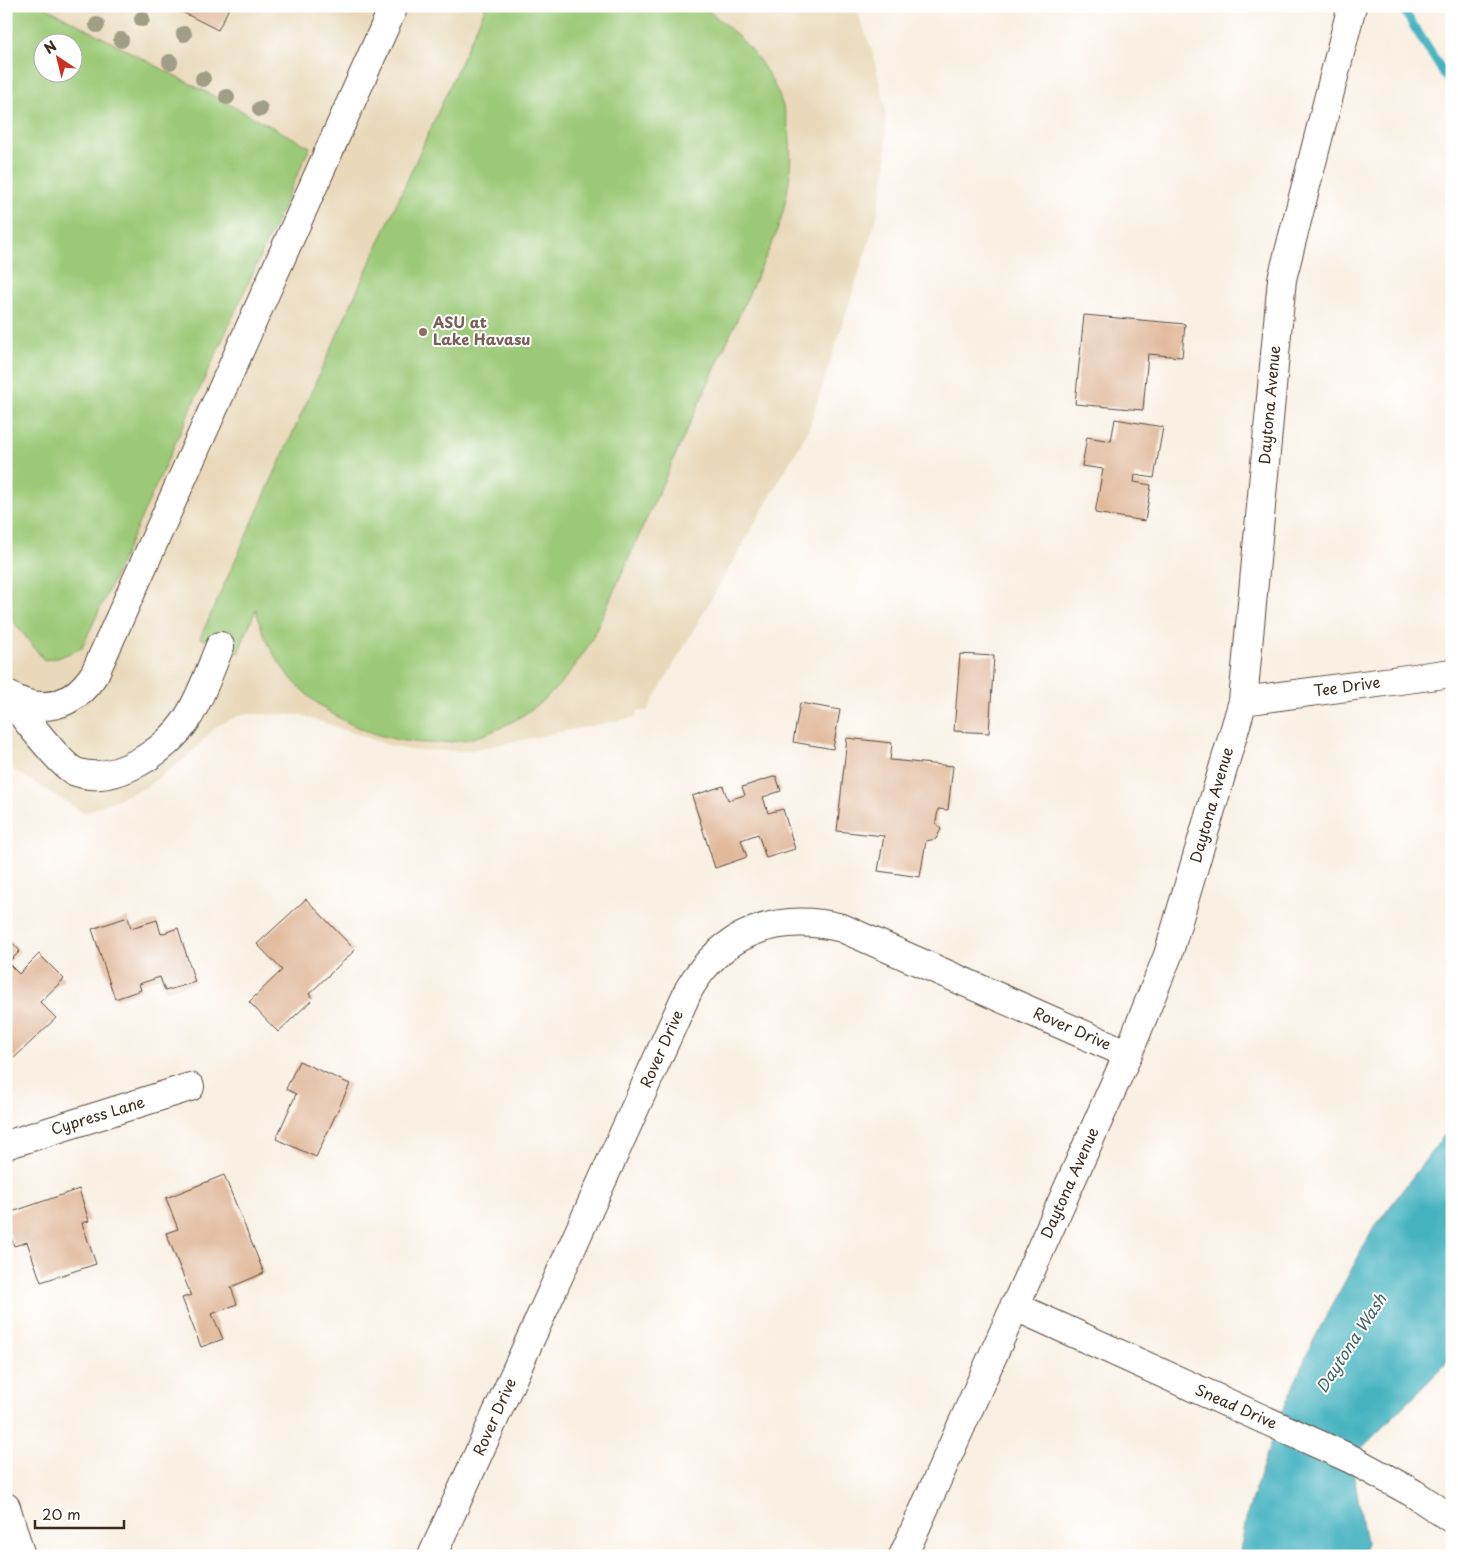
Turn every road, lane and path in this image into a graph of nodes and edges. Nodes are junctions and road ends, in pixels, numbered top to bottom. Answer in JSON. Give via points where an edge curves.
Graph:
{"nodes":[{"id":1,"x":394,"y":6,"type":"edge"},
{"id":2,"x":1352,"y":6,"type":"edge"},
{"id":3,"x":220,"y":646,"type":"dead end"},
{"id":4,"x":1452,"y":673,"type":"edge"},
{"id":5,"x":6,"y":694,"type":"edge"},
{"id":6,"x":1243,"y":701,"type":"junction"},
{"id":7,"x":1128,"y":1054,"type":"junction"},
{"id":8,"x":190,"y":1087,"type":"dead end"},
{"id":9,"x":6,"y":1145,"type":"edge"},
{"id":10,"x":1014,"y":1306,"type":"junction"},
{"id":11,"x":6,"y":1507,"type":"edge"},
{"id":12,"x":1452,"y":1519,"type":"edge"},
{"id":13,"x":21,"y":1556,"type":"edge"},
{"id":14,"x":432,"y":1556,"type":"edge"},
{"id":15,"x":903,"y":1556,"type":"edge"}],
"edges":[{"from":1,"to":5,"type":"street","via":[[95,673],[80,693],[52,705],[28,704]]},
{"from":2,"to":6,"type":"street","name":"Daytona Avenue","via":[[1282,279]]},
{"from":3,"to":5,"type":"street","via":[[191,712],[177,732],[142,759],[115,772],[75,772]]},
{"from":4,"to":6,"type":"street","name":"Tee Drive"},
{"from":6,"to":7,"type":"street","name":"Daytona Avenue","via":[[1168,955]]},
{"from":7,"to":10,"type":"street","name":"Daytona Avenue"},
{"from":7,"to":14,"type":"street","name":"Rover Drive","via":[[842,928],[816,922],[779,923],[731,943],[707,964],[690,989]]},
{"from":8,"to":9,"type":"street","name":"Cypress Lane"},
{"from":10,"to":12,"type":"street","name":"Snead Drive","via":[[1351,1459]]},
{"from":10,"to":15,"type":"street","name":"Daytona Avenue"},
{"from":11,"to":13,"type":"street"}]}
